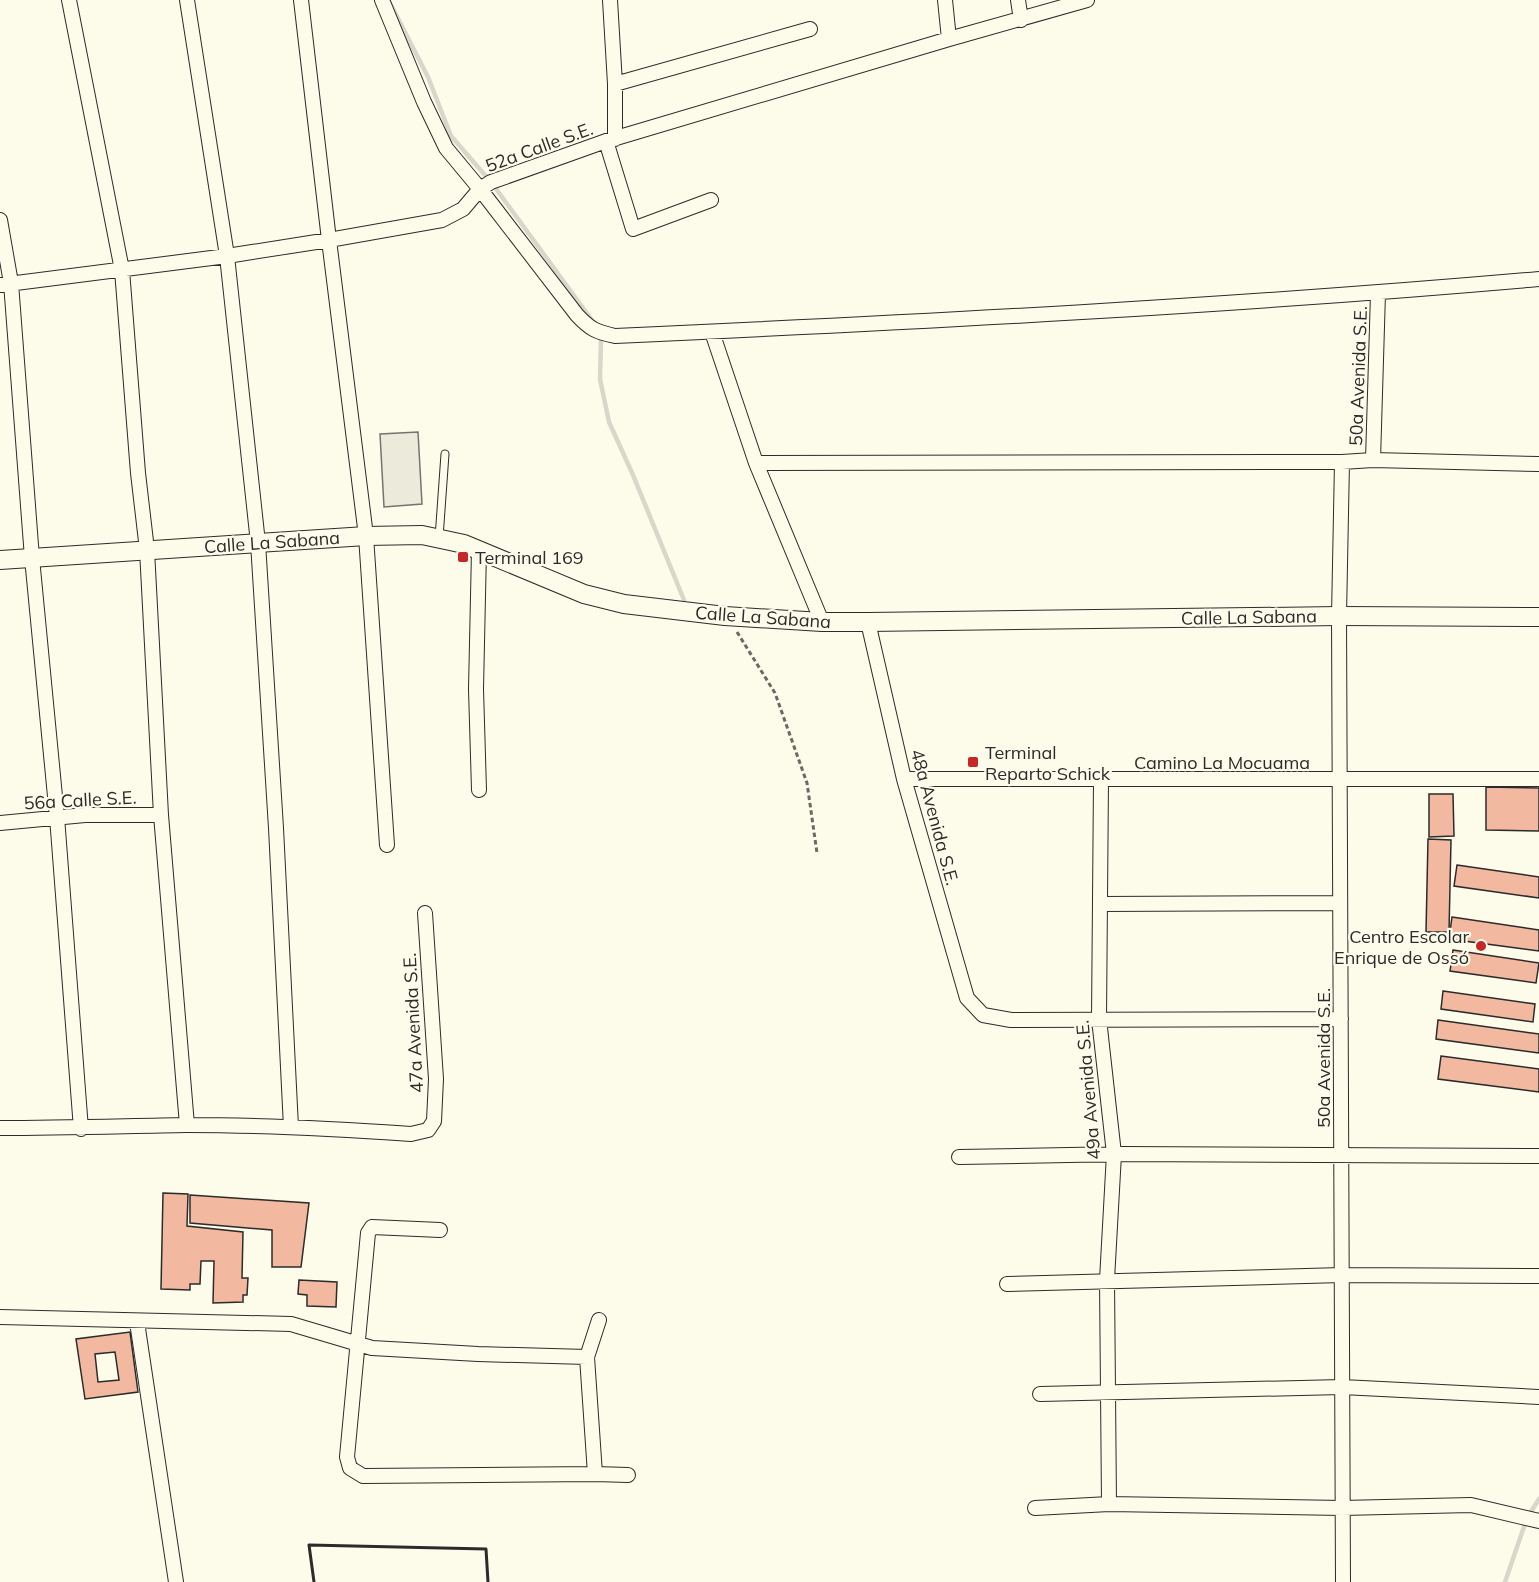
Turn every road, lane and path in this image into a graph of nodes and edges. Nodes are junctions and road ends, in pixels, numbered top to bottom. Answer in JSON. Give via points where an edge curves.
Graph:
{"nodes":[{"id":1,"x":69,"y":0,"type":"edge"},
{"id":2,"x":187,"y":0,"type":"edge"},
{"id":3,"x":302,"y":0,"type":"edge"},
{"id":4,"x":384,"y":0,"type":"edge"},
{"id":5,"x":613,"y":0,"type":"edge"},
{"id":6,"x":945,"y":0,"type":"edge"},
{"id":7,"x":1018,"y":0,"type":"edge"},
{"id":8,"x":1084,"y":0,"type":"edge"},
{"id":9,"x":1021,"y":20,"type":"junction"},
{"id":10,"x":810,"y":30,"type":"dead end"},
{"id":11,"x":949,"y":39,"type":"junction"},
{"id":12,"x":615,"y":84,"type":"junction"},
{"id":13,"x":610,"y":140,"type":"junction"},
{"id":14,"x":480,"y":189,"type":"junction"},
{"id":15,"x":711,"y":200,"type":"dead end"},
{"id":16,"x":0,"y":220,"type":"edge"},
{"id":17,"x":328,"y":240,"type":"junction"},
{"id":18,"x":227,"y":256,"type":"junction"},
{"id":19,"x":122,"y":270,"type":"junction"},
{"id":20,"x":1539,"y":279,"type":"edge"},
{"id":21,"x":5,"y":284,"type":"edge"},
{"id":22,"x":1378,"y":293,"type":"junction"},
{"id":23,"x":712,"y":332,"type":"junction"},
{"id":24,"x":445,"y":454,"type":"dead end"},
{"id":25,"x":1373,"y":460,"type":"junction"},
{"id":26,"x":1342,"y":462,"type":"junction"},
{"id":27,"x":756,"y":463,"type":"junction"},
{"id":28,"x":1539,"y":464,"type":"edge"},
{"id":29,"x":366,"y":536,"type":"junction"},
{"id":30,"x":439,"y":538,"type":"junction"},
{"id":31,"x":258,"y":543,"type":"junction"},
{"id":32,"x":147,"y":550,"type":"junction"},
{"id":33,"x":479,"y":550,"type":"junction"},
{"id":34,"x":32,"y":558,"type":"junction"},
{"id":35,"x":0,"y":560,"type":"edge"},
{"id":36,"x":726,"y":616,"type":"junction"},
{"id":37,"x":1340,"y":616,"type":"junction"},
{"id":38,"x":1539,"y":617,"type":"edge"},
{"id":39,"x":822,"y":622,"type":"junction"},
{"id":40,"x":868,"y":622,"type":"junction"},
{"id":41,"x":904,"y":779,"type":"junction"},
{"id":42,"x":1539,"y":779,"type":"edge"},
{"id":43,"x":1101,"y":780,"type":"junction"},
{"id":44,"x":1340,"y":780,"type":"junction"},
{"id":45,"x":478,"y":790,"type":"dead end"},
{"id":46,"x":161,"y":815,"type":"junction"},
{"id":47,"x":57,"y":817,"type":"junction"},
{"id":48,"x":0,"y":824,"type":"edge"},
{"id":49,"x":387,"y":845,"type":"dead end"},
{"id":50,"x":817,"y":853,"type":"dead end"},
{"id":51,"x":1340,"y":903,"type":"junction"},
{"id":52,"x":1100,"y":904,"type":"junction"},
{"id":53,"x":425,"y":913,"type":"dead end"},
{"id":54,"x":1099,"y":1019,"type":"junction"},
{"id":55,"x":1341,"y":1019,"type":"junction"},
{"id":56,"x":187,"y":1125,"type":"junction"},
{"id":57,"x":291,"y":1127,"type":"junction"},
{"id":58,"x":0,"y":1128,"type":"edge"},
{"id":59,"x":81,"y":1129,"type":"junction"},
{"id":60,"x":1114,"y":1154,"type":"junction"},
{"id":61,"x":1341,"y":1154,"type":"junction"},
{"id":62,"x":1539,"y":1156,"type":"edge"},
{"id":63,"x":959,"y":1157,"type":"dead end"},
{"id":64,"x":441,"y":1230,"type":"dead end"},
{"id":65,"x":1342,"y":1275,"type":"junction"},
{"id":66,"x":1539,"y":1276,"type":"edge"},
{"id":67,"x":1107,"y":1280,"type":"junction"},
{"id":68,"x":1007,"y":1284,"type":"dead end"},
{"id":69,"x":0,"y":1317,"type":"edge"},
{"id":70,"x":599,"y":1320,"type":"dead end"},
{"id":71,"x":137,"y":1322,"type":"junction"},
{"id":72,"x":356,"y":1344,"type":"junction"},
{"id":73,"x":587,"y":1357,"type":"junction"},
{"id":74,"x":1342,"y":1387,"type":"junction"},
{"id":75,"x":1107,"y":1393,"type":"junction"},
{"id":76,"x":1040,"y":1394,"type":"dead end"},
{"id":77,"x":1539,"y":1397,"type":"edge"},
{"id":78,"x":595,"y":1474,"type":"junction"},
{"id":79,"x":628,"y":1475,"type":"dead end"},
{"id":80,"x":1109,"y":1504,"type":"junction"},
{"id":81,"x":1035,"y":1508,"type":"dead end"},
{"id":82,"x":1342,"y":1508,"type":"junction"},
{"id":83,"x":1539,"y":1521,"type":"edge"},
{"id":84,"x":176,"y":1582,"type":"edge"},
{"id":85,"x":1343,"y":1582,"type":"edge"}],
"edges":[{"from":1,"to":19,"type":"street"},
{"from":2,"to":18,"type":"street"},
{"from":3,"to":17,"type":"street"},
{"from":4,"to":14,"type":"street","via":[[446,148]]},
{"from":5,"to":12,"type":"street"},
{"from":6,"to":11,"type":"street"},
{"from":7,"to":9,"type":"street"},
{"from":8,"to":9,"type":"street","name":"52a Calle S.E."},
{"from":9,"to":11,"type":"street","name":"52a Calle S.E."},
{"from":10,"to":12,"type":"street"},
{"from":11,"to":13,"type":"street","name":"52a Calle S.E."},
{"from":12,"to":13,"type":"street"},
{"from":13,"to":14,"type":"street","name":"52a Calle S.E."},
{"from":13,"to":15,"type":"street","via":[[633,229]]},
{"from":14,"to":17,"type":"street","name":"52a Calle S.E.","via":[[462,209],[442,220]]},
{"from":14,"to":23,"type":"street","via":[[589,328],[615,336]]},
{"from":16,"to":21,"type":"street"},
{"from":17,"to":18,"type":"street","name":"52a Calle S.E."},
{"from":17,"to":29,"type":"street"},
{"from":18,"to":19,"type":"street","name":"52a Calle S.E."},
{"from":18,"to":31,"type":"street"},
{"from":19,"to":21,"type":"street","name":"52a Calle S.E."},
{"from":19,"to":32,"type":"street"},
{"from":20,"to":22,"type":"street"},
{"from":21,"to":34,"type":"street"},
{"from":22,"to":23,"type":"street"},
{"from":22,"to":25,"type":"street","name":"50a Avenida S.E."},
{"from":23,"to":27,"type":"street"},
{"from":24,"to":30,"type":"lane"},
{"from":25,"to":26,"type":"street"},
{"from":25,"to":28,"type":"street"},
{"from":26,"to":27,"type":"street"},
{"from":26,"to":37,"type":"street","name":"50a Avenida S.E."},
{"from":27,"to":39,"type":"street"},
{"from":29,"to":30,"type":"street","name":"Calle La Sabana"},
{"from":29,"to":31,"type":"street","name":"Calle La Sabana"},
{"from":29,"to":49,"type":"street"},
{"from":30,"to":33,"type":"street","name":"Calle La Sabana"},
{"from":31,"to":32,"type":"street","name":"Calle La Sabana"},
{"from":31,"to":57,"type":"street"},
{"from":32,"to":34,"type":"street","name":"Calle La Sabana"},
{"from":32,"to":46,"type":"street"},
{"from":33,"to":36,"type":"street","name":"Calle La Sabana","via":[[584,594],[624,604]]},
{"from":33,"to":45,"type":"street"},
{"from":34,"to":35,"type":"street","name":"Calle La Sabana"},
{"from":34,"to":47,"type":"street"},
{"from":36,"to":39,"type":"street","name":"Calle La Sabana"},
{"from":36,"to":50,"type":"path","via":[[775,693],[807,783]]},
{"from":37,"to":38,"type":"street","name":"Calle La Sabana"},
{"from":37,"to":40,"type":"street","name":"Calle La Sabana"},
{"from":37,"to":44,"type":"street","name":"50a Avenida S.E."},
{"from":39,"to":40,"type":"street","name":"Calle La Sabana"},
{"from":40,"to":41,"type":"street","name":"48a Avenida S.E."},
{"from":41,"to":43,"type":"street","name":"Camino La Mocuama"},
{"from":41,"to":54,"type":"street","name":"48a Avenida S.E.","via":[[967,998],[983,1015],[1011,1020]]},
{"from":42,"to":44,"type":"street","name":"Camino La Mocuama"},
{"from":43,"to":44,"type":"street","name":"Camino La Mocuama"},
{"from":43,"to":52,"type":"street","name":"49a Avenida S.E."},
{"from":44,"to":51,"type":"street","name":"50a Avenida S.E."},
{"from":46,"to":47,"type":"street","name":"56a Calle S.E."},
{"from":46,"to":56,"type":"street"},
{"from":47,"to":48,"type":"street","name":"56a Calle S.E."},
{"from":47,"to":59,"type":"street"},
{"from":51,"to":52,"type":"street"},
{"from":51,"to":55,"type":"street","name":"50a Avenida S.E."},
{"from":52,"to":54,"type":"street","name":"49a Avenida S.E."},
{"from":53,"to":57,"type":"street","name":"47a Avenida S.E.","via":[[436,1079],[434,1121],[428,1130],[411,1134]]},
{"from":54,"to":55,"type":"street"},
{"from":54,"to":60,"type":"street","name":"49a Avenida S.E."},
{"from":55,"to":61,"type":"street","name":"50a Avenida S.E."},
{"from":56,"to":57,"type":"street"},
{"from":56,"to":59,"type":"street"},
{"from":58,"to":59,"type":"street"},
{"from":60,"to":61,"type":"street"},
{"from":60,"to":63,"type":"street"},
{"from":60,"to":67,"type":"street","name":"49a Avenida S.E."},
{"from":61,"to":62,"type":"street"},
{"from":61,"to":65,"type":"street","name":"50a Avenida S.E."},
{"from":64,"to":72,"type":"street","via":[[372,1227],[368,1233]]},
{"from":65,"to":66,"type":"street"},
{"from":65,"to":67,"type":"street"},
{"from":65,"to":74,"type":"street","name":"50a Avenida S.E."},
{"from":67,"to":68,"type":"street"},
{"from":67,"to":75,"type":"street","name":"49a Avenida S.E."},
{"from":69,"to":71,"type":"street"},
{"from":70,"to":73,"type":"street"},
{"from":71,"to":72,"type":"street","via":[[291,1324]]},
{"from":71,"to":84,"type":"street"},
{"from":72,"to":73,"type":"street","via":[[478,1354]]},
{"from":72,"to":78,"type":"street","via":[[347,1457],[350,1468],[363,1476]]},
{"from":73,"to":78,"type":"street"},
{"from":74,"to":75,"type":"street"},
{"from":74,"to":77,"type":"street"},
{"from":74,"to":82,"type":"street","name":"50a Avenida S.E."},
{"from":75,"to":76,"type":"street"},
{"from":75,"to":80,"type":"street","name":"49a Avenida S.E."},
{"from":78,"to":79,"type":"street"},
{"from":80,"to":81,"type":"street"},
{"from":80,"to":82,"type":"street"},
{"from":82,"to":83,"type":"street","via":[[1471,1505]]},
{"from":82,"to":85,"type":"street","name":"50a Avenida S.E."}]}
